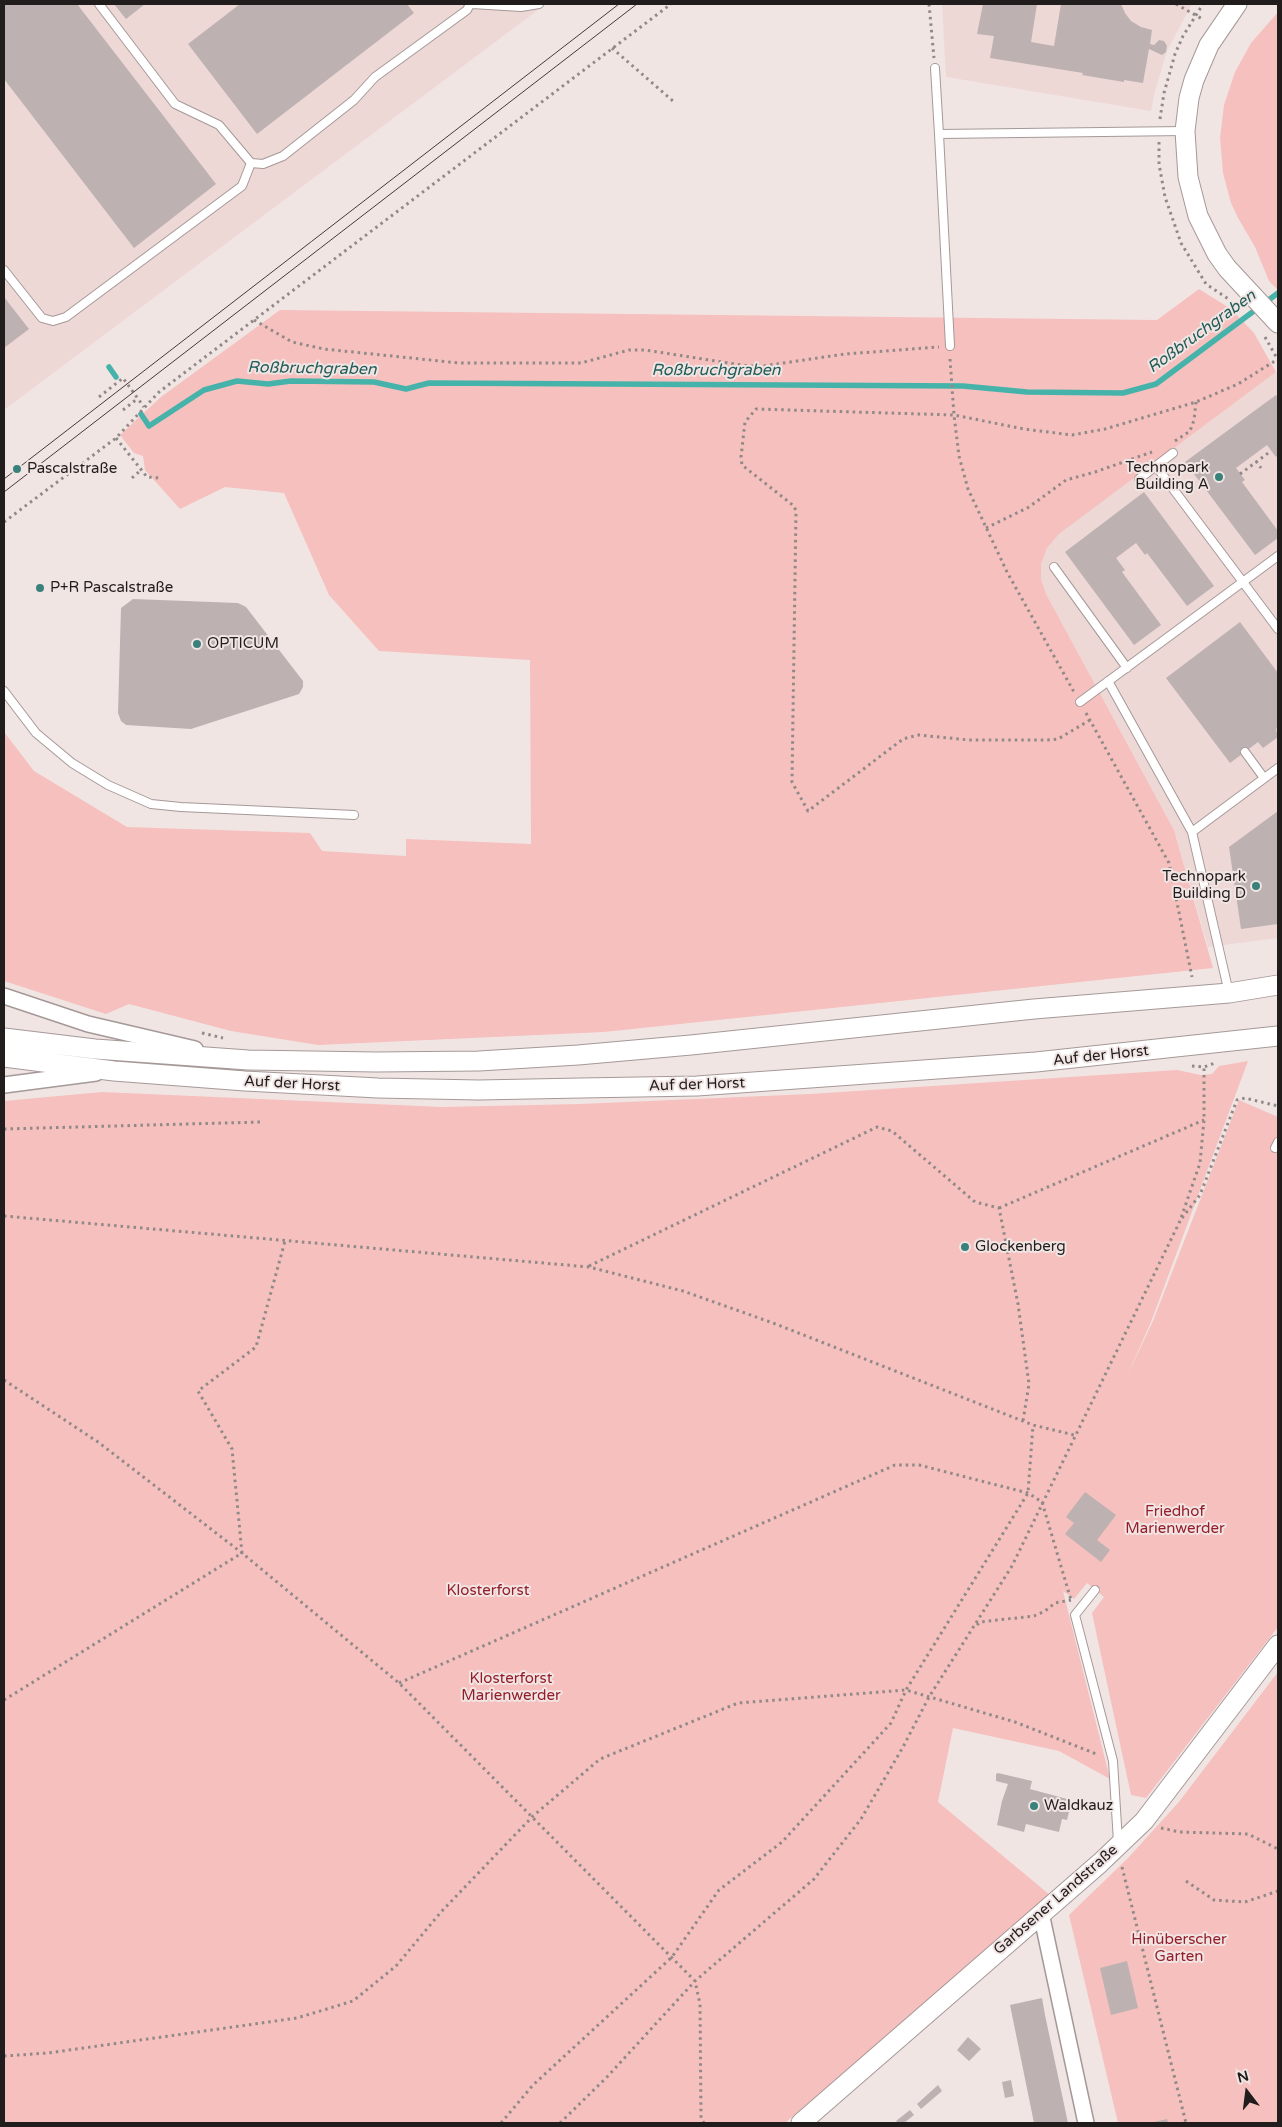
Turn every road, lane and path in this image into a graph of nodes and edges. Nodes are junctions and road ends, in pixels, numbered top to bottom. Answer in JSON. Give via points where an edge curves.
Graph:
{"nodes":[{"id":1,"x":98,"y":4,"type":"edge"},
{"id":2,"x":471,"y":4,"type":"edge"},
{"id":3,"x":539,"y":4,"type":"edge"},
{"id":4,"x":671,"y":4,"type":"edge"},
{"id":5,"x":929,"y":4,"type":"edge"},
{"id":6,"x":1176,"y":4,"type":"edge"},
{"id":7,"x":1237,"y":4,"type":"edge"},
{"id":8,"x":1218,"y":29,"type":"junction"},
{"id":9,"x":612,"y":48,"type":"junction"},
{"id":10,"x":934,"y":68,"type":"joint"},
{"id":11,"x":673,"y":101,"type":"dead end"},
{"id":12,"x":1185,"y":131,"type":"junction"},
{"id":13,"x":939,"y":134,"type":"junction"},
{"id":14,"x":251,"y":163,"type":"junction"},
{"id":15,"x":4,"y":270,"type":"edge"},
{"id":16,"x":1267,"y":312,"type":"edge"},
{"id":17,"x":254,"y":320,"type":"junction"},
{"id":18,"x":950,"y":346,"type":"joint"},
{"id":19,"x":1278,"y":359,"type":"edge"},
{"id":20,"x":951,"y":374,"type":"dead end"},
{"id":21,"x":99,"y":397,"type":"dead end"},
{"id":22,"x":137,"y":399,"type":"junction"},
{"id":23,"x":1196,"y":402,"type":"junction"},
{"id":24,"x":144,"y":407,"type":"junction"},
{"id":25,"x":123,"y":410,"type":"dead end"},
{"id":26,"x":954,"y":415,"type":"junction"},
{"id":27,"x":116,"y":438,"type":"junction"},
{"id":28,"x":1171,"y":443,"type":"dead end"},
{"id":29,"x":1155,"y":450,"type":"dead end"},
{"id":30,"x":1271,"y":451,"type":"dead end"},
{"id":31,"x":1173,"y":453,"type":"dead end"},
{"id":32,"x":1256,"y":461,"type":"junction"},
{"id":33,"x":1240,"y":465,"type":"dead end"},
{"id":34,"x":1156,"y":466,"type":"junction"},
{"id":35,"x":1261,"y":468,"type":"dead end"},
{"id":36,"x":141,"y":470,"type":"junction"},
{"id":37,"x":1244,"y":470,"type":"junction"},
{"id":38,"x":1240,"y":474,"type":"dead end"},
{"id":39,"x":132,"y":478,"type":"dead end"},
{"id":40,"x":160,"y":478,"type":"dead end"},
{"id":41,"x":1139,"y":479,"type":"dead end"},
{"id":42,"x":4,"y":522,"type":"edge"},
{"id":43,"x":986,"y":528,"type":"junction"},
{"id":44,"x":1278,"y":556,"type":"edge"},
{"id":45,"x":1054,"y":567,"type":"dead end"},
{"id":46,"x":1244,"y":582,"type":"junction"},
{"id":47,"x":1278,"y":629,"type":"edge"},
{"id":48,"x":1126,"y":668,"type":"junction"},
{"id":49,"x":1108,"y":681,"type":"junction"},
{"id":50,"x":4,"y":691,"type":"edge"},
{"id":51,"x":1080,"y":702,"type":"junction"},
{"id":52,"x":1090,"y":720,"type":"junction"},
{"id":53,"x":1245,"y":752,"type":"dead end"},
{"id":54,"x":1278,"y":768,"type":"edge"},
{"id":55,"x":1264,"y":778,"type":"junction"},
{"id":56,"x":354,"y":815,"type":"dead end"},
{"id":57,"x":1192,"y":832,"type":"junction"},
{"id":58,"x":1278,"y":985,"type":"edge"},
{"id":59,"x":1228,"y":988,"type":"junction"},
{"id":60,"x":4,"y":996,"type":"edge"},
{"id":61,"x":197,"y":1032,"type":"dead end"},
{"id":62,"x":1278,"y":1036,"type":"edge"},
{"id":63,"x":4,"y":1038,"type":"edge"},
{"id":64,"x":225,"y":1038,"type":"dead end"},
{"id":65,"x":4,"y":1057,"type":"edge"},
{"id":66,"x":248,"y":1060,"type":"junction"},
{"id":67,"x":1204,"y":1066,"type":"dead end"},
{"id":68,"x":114,"y":1070,"type":"junction"},
{"id":69,"x":4,"y":1085,"type":"edge"},
{"id":70,"x":1278,"y":1106,"type":"edge"},
{"id":71,"x":1204,"y":1120,"type":"junction"},
{"id":72,"x":261,"y":1122,"type":"dead end"},
{"id":73,"x":4,"y":1129,"type":"edge"},
{"id":74,"x":999,"y":1208,"type":"junction"},
{"id":75,"x":4,"y":1216,"type":"edge"},
{"id":76,"x":1180,"y":1220,"type":"junction"},
{"id":77,"x":285,"y":1241,"type":"junction"},
{"id":78,"x":589,"y":1267,"type":"junction"},
{"id":79,"x":4,"y":1380,"type":"edge"},
{"id":80,"x":1023,"y":1421,"type":"junction"},
{"id":81,"x":1033,"y":1426,"type":"junction"},
{"id":82,"x":1074,"y":1435,"type":"junction"},
{"id":83,"x":1028,"y":1493,"type":"junction"},
{"id":84,"x":1042,"y":1502,"type":"junction"},
{"id":85,"x":242,"y":1553,"type":"junction"},
{"id":86,"x":1096,"y":1590,"type":"dead end"},
{"id":87,"x":1071,"y":1600,"type":"junction"},
{"id":88,"x":1075,"y":1615,"type":"junction"},
{"id":89,"x":973,"y":1629,"type":"junction"},
{"id":90,"x":1278,"y":1645,"type":"edge"},
{"id":91,"x":399,"y":1683,"type":"junction"},
{"id":92,"x":906,"y":1690,"type":"junction"},
{"id":93,"x":929,"y":1697,"type":"junction"},
{"id":94,"x":4,"y":1700,"type":"edge"},
{"id":95,"x":1113,"y":1761,"type":"junction"},
{"id":96,"x":533,"y":1816,"type":"junction"},
{"id":97,"x":1155,"y":1826,"type":"dead end"},
{"id":98,"x":1118,"y":1846,"type":"junction"},
{"id":99,"x":1278,"y":1849,"type":"edge"},
{"id":100,"x":1186,"y":1881,"type":"dead end"},
{"id":101,"x":1278,"y":1890,"type":"edge"},
{"id":102,"x":1041,"y":1913,"type":"junction"},
{"id":103,"x":672,"y":1957,"type":"junction"},
{"id":104,"x":695,"y":1981,"type":"junction"},
{"id":105,"x":4,"y":2056,"type":"edge"},
{"id":106,"x":501,"y":2123,"type":"edge"},
{"id":107,"x":560,"y":2123,"type":"edge"},
{"id":108,"x":704,"y":2123,"type":"edge"},
{"id":109,"x":801,"y":2123,"type":"edge"},
{"id":110,"x":1086,"y":2123,"type":"edge"},
{"id":111,"x":1186,"y":2123,"type":"edge"}],
"edges":[{"from":1,"to":14,"type":"lane","via":[[175,104],[219,125]]},
{"from":2,"to":3,"type":"lane","via":[[521,7]]},
{"from":2,"to":14,"type":"lane","via":[[375,77],[354,100],[283,156],[263,164]]},
{"from":4,"to":9,"type":"path"},
{"from":5,"to":10,"type":"path"},
{"from":6,"to":8,"type":"path"},
{"from":7,"to":8,"type":"street"},
{"from":8,"to":12,"type":"street","via":[[1194,80]]},
{"from":9,"to":11,"type":"path"},
{"from":9,"to":17,"type":"path"},
{"from":10,"to":13,"type":"lane"},
{"from":12,"to":13,"type":"lane"},
{"from":12,"to":16,"type":"street","via":[[1188,177],[1198,216],[1227,268]]},
{"from":13,"to":18,"type":"lane"},
{"from":14,"to":15,"type":"lane","via":[[242,186],[66,317],[53,321],[42,318]]},
{"from":17,"to":18,"type":"path","via":[[292,342],[324,349],[459,363],[581,363],[629,350],[645,350],[763,366],[845,354]]},
{"from":17,"to":24,"type":"path"},
{"from":19,"to":23,"type":"path","via":[[1238,384]]},
{"from":20,"to":26,"type":"path"},
{"from":21,"to":22,"type":"path","via":[[123,378]]},
{"from":22,"to":24,"type":"path"},
{"from":22,"to":25,"type":"path"},
{"from":23,"to":26,"type":"path","via":[[1105,429],[1072,435]]},
{"from":23,"to":28,"type":"path","via":[[1190,431]]},
{"from":24,"to":27,"type":"path"},
{"from":26,"to":43,"type":"path","via":[[968,489]]},
{"from":26,"to":52,"type":"path","via":[[756,409],[744,422],[742,465],[794,506],[796,511],[792,782],[808,812],[910,737],[1058,739]]},
{"from":27,"to":36,"type":"path"},
{"from":27,"to":42,"type":"path"},
{"from":29,"to":43,"type":"path","via":[[1066,480],[1029,507]]},
{"from":30,"to":32,"type":"path"},
{"from":31,"to":34,"type":"lane"},
{"from":32,"to":35,"type":"path"},
{"from":32,"to":37,"type":"path"},
{"from":33,"to":37,"type":"path"},
{"from":34,"to":41,"type":"lane"},
{"from":34,"to":46,"type":"lane"},
{"from":36,"to":39,"type":"path"},
{"from":36,"to":40,"type":"path","via":[[147,477]]},
{"from":37,"to":38,"type":"path"},
{"from":43,"to":51,"type":"path"},
{"from":44,"to":46,"type":"lane"},
{"from":45,"to":48,"type":"lane"},
{"from":46,"to":47,"type":"lane"},
{"from":46,"to":48,"type":"lane"},
{"from":48,"to":49,"type":"lane"},
{"from":49,"to":51,"type":"lane"},
{"from":49,"to":57,"type":"lane"},
{"from":50,"to":56,"type":"lane","via":[[36,733],[72,763],[108,785],[151,804]]},
{"from":51,"to":52,"type":"path"},
{"from":52,"to":59,"type":"path","via":[[1169,863],[1192,978]]},
{"from":53,"to":55,"type":"lane"},
{"from":54,"to":55,"type":"lane"},
{"from":55,"to":57,"type":"lane"},
{"from":57,"to":59,"type":"lane"},
{"from":58,"to":59,"type":"street","name":"Auf der Horst"},
{"from":59,"to":66,"type":"street","name":"Auf der Horst","via":[[691,1046],[578,1055],[395,1062]]},
{"from":60,"to":66,"type":"street","name":"Auf der Horst","via":[[88,1024]]},
{"from":61,"to":64,"type":"path"},
{"from":62,"to":68,"type":"street","name":"Auf der Horst","via":[[1036,1062],[697,1086],[479,1090],[387,1088],[245,1082]]},
{"from":63,"to":66,"type":"street","name":"Auf der Horst","via":[[95,1049]]},
{"from":65,"to":68,"type":"street","name":"Auf der Horst"},
{"from":67,"to":71,"type":"path"},
{"from":68,"to":69,"type":"street","name":"Auf der Horst"},
{"from":70,"to":76,"type":"path","via":[[1245,1098],[1237,1100],[1200,1194]]},
{"from":71,"to":74,"type":"path"},
{"from":71,"to":76,"type":"path","via":[[1200,1162]]},
{"from":72,"to":73,"type":"path"},
{"from":74,"to":78,"type":"path","via":[[974,1202],[892,1131],[877,1127]]},
{"from":74,"to":80,"type":"path","via":[[1018,1304],[1029,1384]]},
{"from":75,"to":77,"type":"path"},
{"from":76,"to":82,"type":"path"},
{"from":77,"to":78,"type":"path"},
{"from":77,"to":85,"type":"path","via":[[256,1347],[198,1391],[232,1449]]},
{"from":78,"to":80,"type":"path","via":[[701,1297]]},
{"from":79,"to":85,"type":"path","via":[[98,1442]]},
{"from":80,"to":81,"type":"path"},
{"from":81,"to":82,"type":"path"},
{"from":81,"to":83,"type":"path"},
{"from":82,"to":84,"type":"path"},
{"from":83,"to":84,"type":"path"},
{"from":83,"to":91,"type":"path","via":[[919,1465],[895,1465]]},
{"from":83,"to":92,"type":"path"},
{"from":84,"to":87,"type":"path"},
{"from":84,"to":89,"type":"path","via":[[1012,1566]]},
{"from":85,"to":91,"type":"path"},
{"from":85,"to":94,"type":"path"},
{"from":86,"to":88,"type":"lane"},
{"from":87,"to":88,"type":"path"},
{"from":87,"to":89,"type":"path","via":[[1055,1602],[1034,1616],[980,1622]]},
{"from":88,"to":95,"type":"lane"},
{"from":89,"to":93,"type":"path"},
{"from":90,"to":98,"type":"street","name":"Garbsener Landstraße","via":[[1159,1802]]},
{"from":91,"to":96,"type":"path"},
{"from":92,"to":93,"type":"path"},
{"from":92,"to":96,"type":"path","via":[[738,1702],[600,1759]]},
{"from":92,"to":103,"type":"path","via":[[890,1722],[782,1842],[719,1890]]},
{"from":93,"to":95,"type":"path","via":[[1015,1722]]},
{"from":93,"to":104,"type":"path","via":[[861,1819],[814,1879]]},
{"from":95,"to":98,"type":"lane"},
{"from":96,"to":103,"type":"path"},
{"from":96,"to":105,"type":"path","via":[[441,1912],[396,1966],[353,2001],[298,2018],[48,2053]]},
{"from":97,"to":99,"type":"path","via":[[1180,1832],[1248,1834]]},
{"from":98,"to":102,"type":"street","name":"Garbsener Landstraße"},
{"from":98,"to":111,"type":"path"},
{"from":100,"to":101,"type":"path","via":[[1214,1900],[1245,1902]]},
{"from":102,"to":109,"type":"street","name":"Garbsener Landstraße"},
{"from":102,"to":110,"type":"street"},
{"from":103,"to":104,"type":"path"},
{"from":103,"to":106,"type":"path","via":[[533,2085]]},
{"from":104,"to":107,"type":"path","via":[[607,2078]]},
{"from":104,"to":108,"type":"path","via":[[700,2004],[701,2118]]}]}
